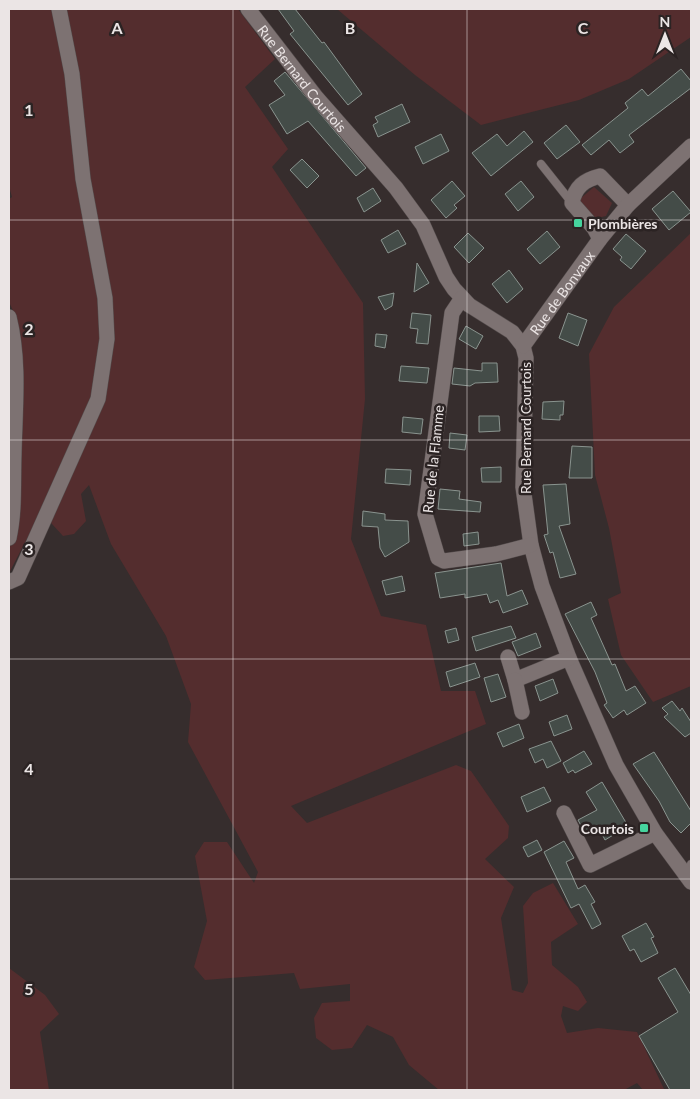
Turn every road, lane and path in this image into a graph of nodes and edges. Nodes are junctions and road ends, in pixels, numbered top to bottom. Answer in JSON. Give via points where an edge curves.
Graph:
{"nodes":[{"id":1,"x":59,"y":9,"type":"edge"},
{"id":2,"x":248,"y":9,"type":"edge"},
{"id":3,"x":691,"y":146,"type":"edge"},
{"id":4,"x":541,"y":164,"type":"dead end"},
{"id":5,"x":572,"y":203,"type":"junction"},
{"id":6,"x":628,"y":205,"type":"junction"},
{"id":7,"x":600,"y":239,"type":"junction"},
{"id":8,"x":462,"y":298,"type":"junction"},
{"id":9,"x":9,"y":317,"type":"edge"},
{"id":10,"x":523,"y":346,"type":"junction"},
{"id":11,"x":9,"y":538,"type":"edge"},
{"id":12,"x":531,"y":546,"type":"junction"},
{"id":13,"x":9,"y":582,"type":"edge"},
{"id":14,"x":508,"y":657,"type":"dead end"},
{"id":15,"x":569,"y":658,"type":"junction"},
{"id":16,"x":515,"y":680,"type":"junction"},
{"id":17,"x":522,"y":712,"type":"dead end"},
{"id":18,"x":564,"y":813,"type":"dead end"},
{"id":19,"x":655,"y":833,"type":"junction"},
{"id":20,"x":690,"y":874,"type":"edge"}],
"edges":[{"from":1,"to":13,"type":"street","via":[[72,74],[83,179],[105,298],[107,339],[98,399],[18,578]]},
{"from":2,"to":8,"type":"street","name":"Rue Bernard Courtois","via":[[316,97],[396,188],[423,225],[446,277]]},
{"from":3,"to":6,"type":"street","name":"Rue de Bonvaux"},
{"from":4,"to":5,"type":"lane"},
{"from":5,"to":6,"type":"street","via":[[574,192],[588,179],[600,176]]},
{"from":5,"to":7,"type":"street","name":"Rue de Bonvaux"},
{"from":6,"to":7,"type":"street","name":"Rue de Bonvaux"},
{"from":7,"to":10,"type":"street","name":"Rue de Bonvaux"},
{"from":8,"to":10,"type":"street","name":"Rue Bernard Courtois","via":[[512,332]]},
{"from":8,"to":12,"type":"street","name":"Rue de la Flamme","via":[[452,313],[428,480],[425,514],[434,547],[438,558],[444,561]]},
{"from":9,"to":11,"type":"street","via":[[15,380]]},
{"from":10,"to":12,"type":"street","name":"Rue Bernard Courtois","via":[[526,358],[523,487]]},
{"from":12,"to":15,"type":"street","name":"Rue Bernard Courtois"},
{"from":14,"to":16,"type":"street"},
{"from":15,"to":16,"type":"street"},
{"from":15,"to":19,"type":"street","name":"Rue Bernard Courtois","via":[[616,765]]},
{"from":16,"to":17,"type":"street"},
{"from":18,"to":19,"type":"street","via":[[590,864]]},
{"from":19,"to":20,"type":"street","name":"Rue Bernard Courtois"}]}
